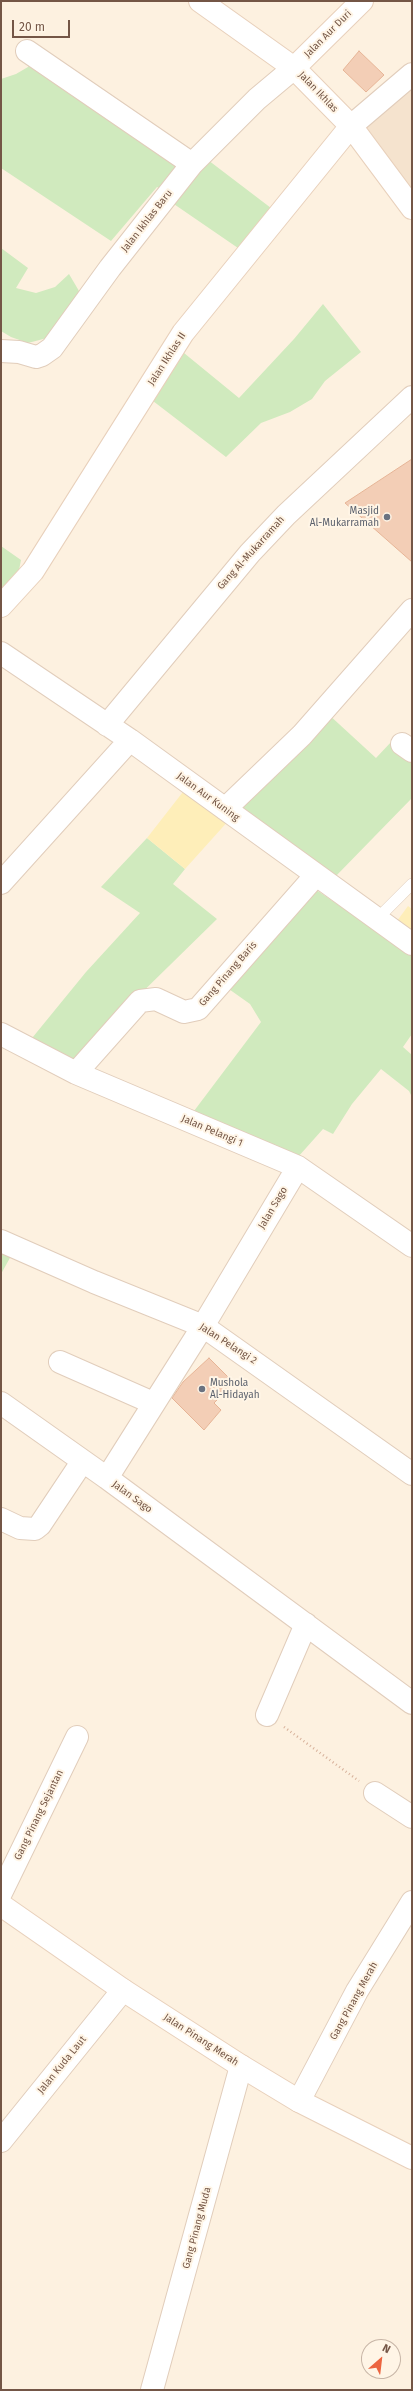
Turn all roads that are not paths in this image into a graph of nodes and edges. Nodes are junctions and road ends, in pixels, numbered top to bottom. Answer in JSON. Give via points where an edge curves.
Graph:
{"nodes":[{"id":1,"x":200,"y":1,"type":"edge"},
{"id":2,"x":362,"y":1,"type":"edge"},
{"id":3,"x":27,"y":51,"type":"dead end"},
{"id":4,"x":294,"y":68,"type":"junction"},
{"id":5,"x":412,"y":74,"type":"edge"},
{"id":6,"x":351,"y":126,"type":"junction"},
{"id":7,"x":192,"y":164,"type":"junction"},
{"id":8,"x":409,"y":200,"type":"edge"},
{"id":9,"x":1,"y":351,"type":"edge"},
{"id":10,"x":410,"y":405,"type":"edge"},
{"id":11,"x":1,"y":606,"type":"edge"},
{"id":12,"x":412,"y":610,"type":"edge"},
{"id":13,"x":1,"y":653,"type":"edge"},
{"id":14,"x":107,"y":725,"type":"junction"},
{"id":15,"x":130,"y":740,"type":"junction"},
{"id":16,"x":225,"y":809,"type":"junction"},
{"id":17,"x":316,"y":875,"type":"junction"},
{"id":18,"x":1,"y":883,"type":"edge"},
{"id":19,"x":412,"y":884,"type":"edge"},
{"id":20,"x":377,"y":919,"type":"junction"},
{"id":21,"x":412,"y":944,"type":"edge"},
{"id":22,"x":1,"y":1034,"type":"edge"},
{"id":23,"x":76,"y":1073,"type":"junction"},
{"id":24,"x":298,"y":1167,"type":"junction"},
{"id":25,"x":1,"y":1241,"type":"edge"},
{"id":26,"x":412,"y":1246,"type":"edge"},
{"id":27,"x":203,"y":1326,"type":"junction"},
{"id":28,"x":60,"y":1362,"type":"dead end"},
{"id":29,"x":1,"y":1403,"type":"edge"},
{"id":30,"x":153,"y":1403,"type":"junction"},
{"id":31,"x":82,"y":1462,"type":"junction"},
{"id":32,"x":412,"y":1474,"type":"edge"},
{"id":33,"x":107,"y":1478,"type":"junction"},
{"id":34,"x":3,"y":1525,"type":"edge"},
{"id":35,"x":306,"y":1624,"type":"junction"},
{"id":36,"x":412,"y":1703,"type":"edge"},
{"id":37,"x":267,"y":1715,"type":"road end"},
{"id":38,"x":77,"y":1737,"type":"dead end"},
{"id":39,"x":375,"y":1793,"type":"road end"},
{"id":40,"x":412,"y":1817,"type":"edge"},
{"id":41,"x":1,"y":1893,"type":"edge"},
{"id":42,"x":412,"y":1902,"type":"edge"},
{"id":43,"x":1,"y":1905,"type":"edge"},
{"id":44,"x":123,"y":1990,"type":"junction"},
{"id":45,"x":241,"y":2066,"type":"junction"},
{"id":46,"x":299,"y":2101,"type":"junction"},
{"id":47,"x":1,"y":2141,"type":"edge"},
{"id":48,"x":412,"y":2158,"type":"edge"},
{"id":49,"x":152,"y":2390,"type":"edge"}],
"edges":[{"from":1,"to":4,"type":"street","name":"Jalan Ikhlas"},
{"from":2,"to":4,"type":"street","name":"Jalan Aur Duri"},
{"from":3,"to":7,"type":"street"},
{"from":4,"to":6,"type":"street","name":"Jalan Ikhlas"},
{"from":4,"to":7,"type":"street","name":"Jalan Ikhlas Baru","via":[[257,99]]},
{"from":5,"to":6,"type":"street","name":"Jalan Ikhlas II"},
{"from":6,"to":8,"type":"street","name":"Jalan Ikhlas"},
{"from":6,"to":11,"type":"street","name":"Jalan Ikhlas II","via":[[183,333],[33,571]]},
{"from":7,"to":9,"type":"street","name":"Jalan Ikhlas Baru","via":[[110,268],[52,348],[36,356]]},
{"from":10,"to":14,"type":"street","name":"Gang Al-Mukarramah","via":[[286,515],[250,553]]},
{"from":12,"to":16,"type":"street","via":[[302,735]]},
{"from":13,"to":14,"type":"street","name":"Jalan Aur Kuning"},
{"from":14,"to":15,"type":"street","name":"Jalan Aur Kuning"},
{"from":15,"to":16,"type":"street","name":"Jalan Aur Kuning"},
{"from":15,"to":18,"type":"street"},
{"from":16,"to":17,"type":"street","name":"Jalan Aur Kuning"},
{"from":17,"to":20,"type":"street","name":"Jalan Aur Kuning"},
{"from":17,"to":23,"type":"street","name":"Gang Pinang Baris","via":[[198,1008],[184,1012],[156,999],[140,1002]]},
{"from":19,"to":20,"type":"lane"},
{"from":20,"to":21,"type":"street","name":"Jalan Aur Kuning"},
{"from":22,"to":23,"type":"street","name":"Jalan Pelangi 1"},
{"from":23,"to":24,"type":"street","name":"Jalan Pelangi 1"},
{"from":24,"to":26,"type":"street","name":"Jalan Pelangi 1"},
{"from":24,"to":27,"type":"street","name":"Jalan Sago"},
{"from":25,"to":27,"type":"street","name":"Jalan Pelangi 2"},
{"from":27,"to":30,"type":"street","name":"Jalan Sago"},
{"from":27,"to":32,"type":"street","name":"Jalan Pelangi 2"},
{"from":28,"to":30,"type":"street"},
{"from":29,"to":31,"type":"street"},
{"from":30,"to":33,"type":"street","name":"Jalan Sago"},
{"from":31,"to":33,"type":"street"},
{"from":31,"to":34,"type":"street","via":[[40,1525],[27,1530]]},
{"from":33,"to":35,"type":"street","name":"Jalan Sago"},
{"from":35,"to":36,"type":"street","name":"Jalan Sago"},
{"from":35,"to":37,"type":"street"},
{"from":38,"to":41,"type":"street","name":"Gang Pinang Sejantan"},
{"from":39,"to":40,"type":"street"},
{"from":42,"to":46,"type":"street","name":"Gang Pinang Merah","via":[[357,1991]]},
{"from":43,"to":44,"type":"street","name":"Jalan Pinang Merah"},
{"from":44,"to":45,"type":"street","name":"Jalan Pinang Merah"},
{"from":44,"to":47,"type":"street","name":"Jalan Kuda Laut"},
{"from":45,"to":46,"type":"street","name":"Jalan Pinang Merah"},
{"from":45,"to":49,"type":"street","name":"Gang Pinang Muda"},
{"from":46,"to":48,"type":"street","name":"Jalan Pinang Merah"}]}
